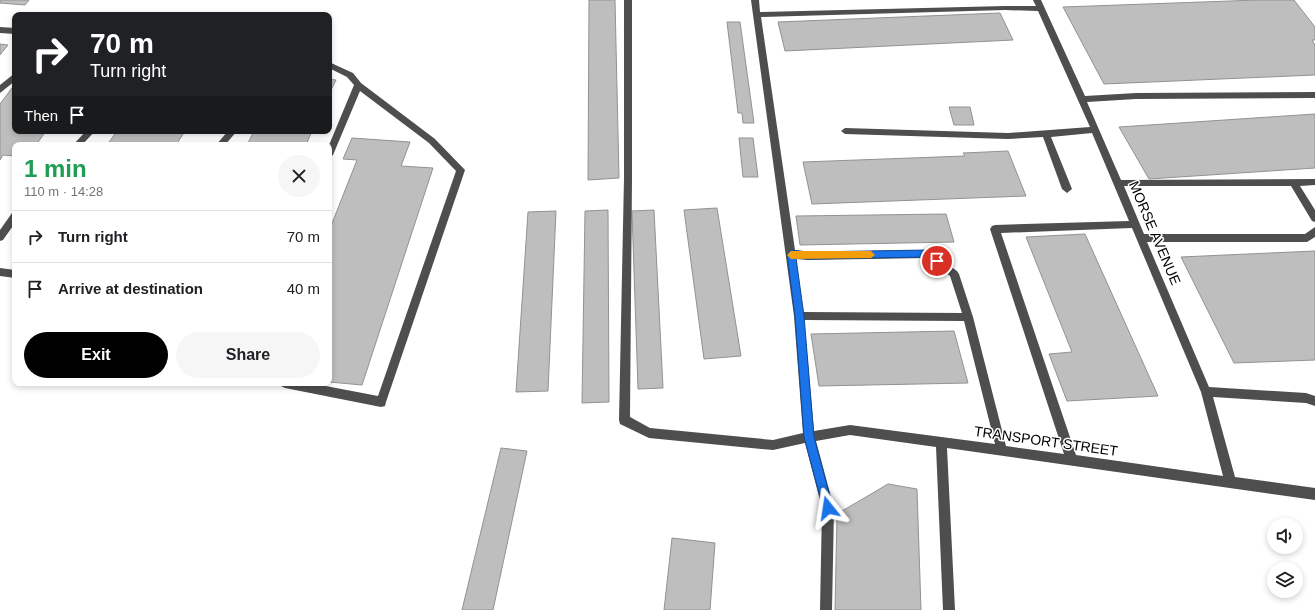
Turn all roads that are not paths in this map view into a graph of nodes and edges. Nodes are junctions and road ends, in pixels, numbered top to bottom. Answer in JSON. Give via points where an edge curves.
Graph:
{"nodes":[{"id":1,"x":628,"y":0,"type":"edge"},
{"id":2,"x":755,"y":0,"type":"edge"},
{"id":3,"x":1039,"y":5,"type":"edge"},
{"id":4,"x":757,"y":15,"type":"junction"},
{"id":5,"x":0,"y":30,"type":"edge"},
{"id":6,"x":12,"y":31,"type":"edge"},
{"id":7,"x":332,"y":66,"type":"edge"},
{"id":8,"x":12,"y":79,"type":"edge"},
{"id":9,"x":358,"y":85,"type":"junction"},
{"id":10,"x":0,"y":90,"type":"edge"},
{"id":11,"x":1315,"y":95,"type":"edge"},
{"id":12,"x":1082,"y":99,"type":"junction"},
{"id":13,"x":1096,"y":130,"type":"junction"},
{"id":14,"x":846,"y":131,"type":"dead end"},
{"id":15,"x":88,"y":134,"type":"edge"},
{"id":16,"x":230,"y":134,"type":"edge"},
{"id":17,"x":1046,"y":134,"type":"junction"},
{"id":18,"x":80,"y":142,"type":"edge"},
{"id":19,"x":223,"y":142,"type":"edge"},
{"id":20,"x":332,"y":148,"type":"edge"},
{"id":21,"x":1293,"y":182,"type":"junction"},
{"id":22,"x":1315,"y":182,"type":"edge"},
{"id":23,"x":1118,"y":183,"type":"junction"},
{"id":24,"x":1067,"y":189,"type":"dead end"},
{"id":25,"x":1315,"y":218,"type":"edge"},
{"id":26,"x":12,"y":220,"type":"edge"},
{"id":27,"x":1136,"y":224,"type":"junction"},
{"id":28,"x":1315,"y":231,"type":"edge"},
{"id":29,"x":0,"y":237,"type":"edge"},
{"id":30,"x":1142,"y":238,"type":"junction"},
{"id":31,"x":791,"y":254,"type":"junction"},
{"id":32,"x":0,"y":272,"type":"edge"},
{"id":33,"x":12,"y":274,"type":"edge"},
{"id":34,"x":799,"y":316,"type":"junction"},
{"id":35,"x":968,"y":317,"type":"junction"},
{"id":36,"x":300,"y":386,"type":"edge"},
{"id":37,"x":1206,"y":392,"type":"junction"},
{"id":38,"x":1315,"y":401,"type":"edge"},
{"id":39,"x":809,"y":437,"type":"junction"},
{"id":40,"x":941,"y":442,"type":"junction"},
{"id":41,"x":1002,"y":451,"type":"junction"},
{"id":42,"x":1072,"y":460,"type":"junction"},
{"id":43,"x":1231,"y":483,"type":"junction"},
{"id":44,"x":1315,"y":494,"type":"edge"},
{"id":45,"x":826,"y":610,"type":"edge"},
{"id":46,"x":950,"y":610,"type":"edge"}],
"edges":[{"from":1,"to":39,"type":"street","name":"TRANSPORT STREET","via":[[624,420],[649,433],[772,446]]},
{"from":2,"to":4,"type":"street"},
{"from":3,"to":4,"type":"street"},
{"from":3,"to":12,"type":"street","name":"MORSE AVENUE"},
{"from":4,"to":31,"type":"street"},
{"from":5,"to":6,"type":"street"},
{"from":7,"to":9,"type":"street","via":[[350,75]]},
{"from":8,"to":10,"type":"street"},
{"from":9,"to":20,"type":"street"},
{"from":9,"to":36,"type":"street","via":[[432,142],[461,170],[381,402]]},
{"from":11,"to":12,"type":"street","via":[[1136,96]]},
{"from":12,"to":13,"type":"street","name":"MORSE AVENUE"},
{"from":13,"to":17,"type":"street"},
{"from":13,"to":23,"type":"street","name":"MORSE AVENUE"},
{"from":14,"to":17,"type":"street","via":[[1008,136]]},
{"from":15,"to":18,"type":"street"},
{"from":16,"to":19,"type":"street"},
{"from":17,"to":24,"type":"street"},
{"from":21,"to":22,"type":"street"},
{"from":21,"to":23,"type":"street"},
{"from":21,"to":25,"type":"street"},
{"from":23,"to":27,"type":"street","name":"MORSE AVENUE"},
{"from":26,"to":29,"type":"street"},
{"from":27,"to":30,"type":"street","name":"MORSE AVENUE"},
{"from":27,"to":42,"type":"street","via":[[995,229]]},
{"from":28,"to":30,"type":"street","via":[[1307,238]]},
{"from":30,"to":37,"type":"street","name":"MORSE AVENUE"},
{"from":31,"to":34,"type":"street"},
{"from":31,"to":35,"type":"street","via":[[928,254],[954,274]]},
{"from":32,"to":33,"type":"street"},
{"from":34,"to":35,"type":"street"},
{"from":34,"to":39,"type":"street"},
{"from":35,"to":41,"type":"street"},
{"from":37,"to":38,"type":"street","via":[[1306,398]]},
{"from":37,"to":43,"type":"street","name":"MORSE AVENUE"},
{"from":39,"to":40,"type":"street","name":"TRANSPORT STREET","via":[[850,430]]},
{"from":39,"to":45,"type":"street","via":[[828,508]]},
{"from":40,"to":41,"type":"street","name":"TRANSPORT STREET"},
{"from":40,"to":46,"type":"street"},
{"from":41,"to":42,"type":"street","name":"TRANSPORT STREET"},
{"from":42,"to":43,"type":"street","name":"TRANSPORT STREET"},
{"from":43,"to":44,"type":"street","name":"TRANSPORT STREET"}]}
